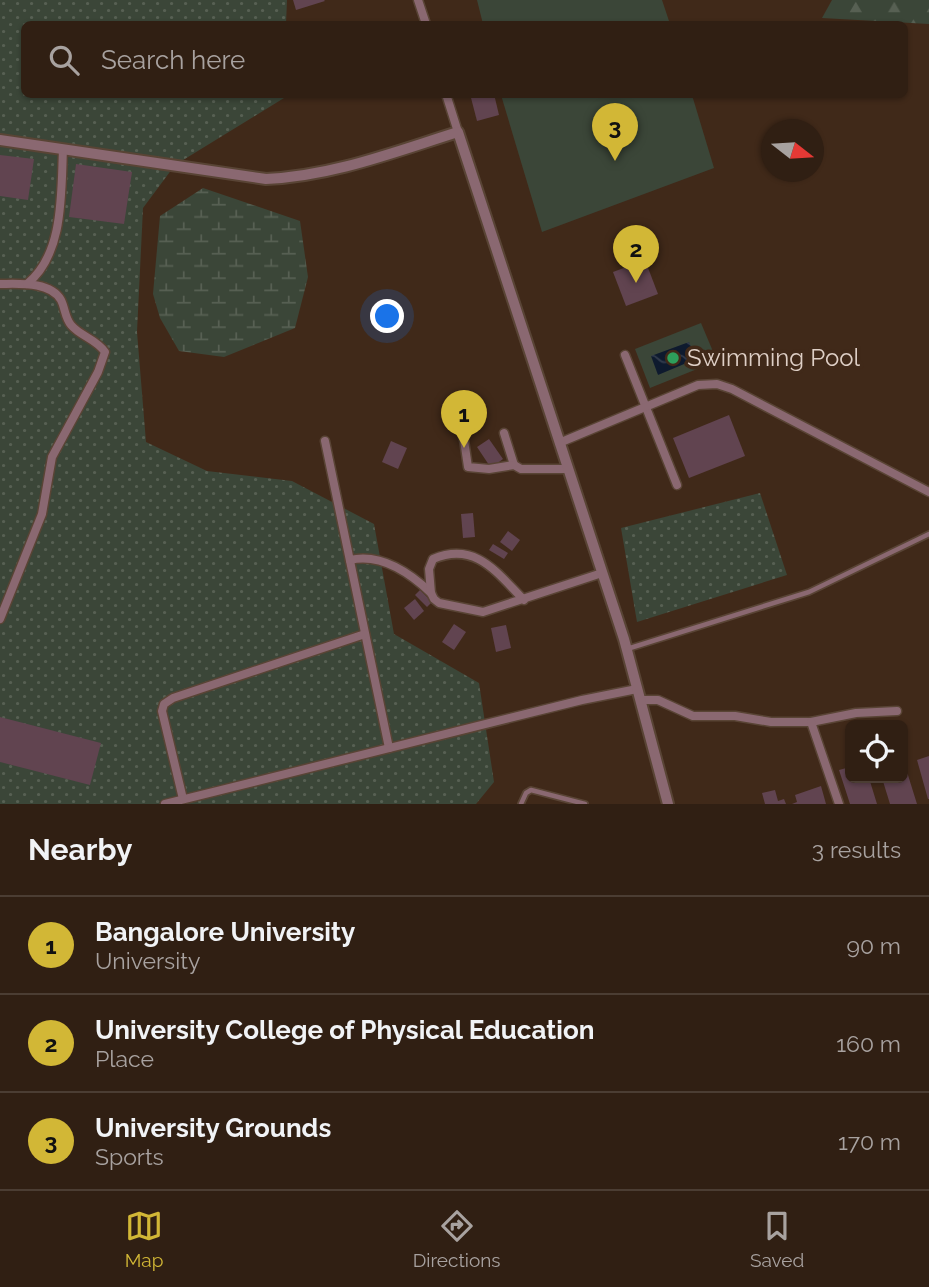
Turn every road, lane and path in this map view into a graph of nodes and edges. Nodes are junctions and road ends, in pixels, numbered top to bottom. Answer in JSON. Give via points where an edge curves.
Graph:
{"nodes":[{"id":1,"x":418,"y":0,"type":"edge"},
{"id":2,"x":425,"y":21,"type":"edge"},
{"id":3,"x":447,"y":98,"type":"edge"},
{"id":4,"x":458,"y":132,"type":"junction"},
{"id":5,"x":0,"y":141,"type":"edge"},
{"id":6,"x":64,"y":149,"type":"junction"},
{"id":7,"x":0,"y":284,"type":"edge"},
{"id":8,"x":26,"y":284,"type":"junction"},
{"id":9,"x":625,"y":355,"type":"dead end"},
{"id":10,"x":646,"y":407,"type":"junction"},
{"id":11,"x":504,"y":433,"type":"dead end"},
{"id":12,"x":464,"y":440,"type":"dead end"},
{"id":13,"x":325,"y":441,"type":"dead end"},
{"id":14,"x":559,"y":443,"type":"junction"},
{"id":15,"x":514,"y":465,"type":"junction"},
{"id":16,"x":568,"y":469,"type":"junction"},
{"id":17,"x":677,"y":485,"type":"dead end"},
{"id":18,"x":929,"y":492,"type":"edge"},
{"id":19,"x":929,"y":534,"type":"edge"},
{"id":20,"x":350,"y":559,"type":"junction"},
{"id":21,"x":602,"y":573,"type":"junction"},
{"id":22,"x":430,"y":593,"type":"junction"},
{"id":23,"x":524,"y":600,"type":"junction"},
{"id":24,"x":0,"y":619,"type":"edge"},
{"id":25,"x":365,"y":634,"type":"junction"},
{"id":26,"x":626,"y":650,"type":"junction"},
{"id":27,"x":638,"y":695,"type":"junction"},
{"id":28,"x":897,"y":711,"type":"dead end"},
{"id":29,"x":811,"y":722,"type":"junction"},
{"id":30,"x":389,"y":748,"type":"junction"},
{"id":31,"x":183,"y":799,"type":"junction"},
{"id":32,"x":196,"y":800,"type":"edge"},
{"id":33,"x":165,"y":804,"type":"edge"},
{"id":34,"x":520,"y":804,"type":"edge"},
{"id":35,"x":585,"y":804,"type":"edge"},
{"id":36,"x":668,"y":804,"type":"edge"},
{"id":37,"x":839,"y":804,"type":"edge"}],
"edges":[{"from":1,"to":2,"type":"street"},
{"from":3,"to":4,"type":"street"},
{"from":4,"to":6,"type":"street","via":[[347,168],[300,177],[266,178]]},
{"from":4,"to":14,"type":"street"},
{"from":5,"to":6,"type":"street"},
{"from":6,"to":8,"type":"street","via":[[58,227],[38,275]]},
{"from":7,"to":8,"type":"street"},
{"from":8,"to":24,"type":"street","via":[[51,290],[73,328],[105,352],[52,457],[42,514]]},
{"from":9,"to":10,"type":"street"},
{"from":10,"to":14,"type":"street"},
{"from":10,"to":17,"type":"street"},
{"from":10,"to":18,"type":"street","via":[[698,385],[717,384]]},
{"from":11,"to":15,"type":"street"},
{"from":12,"to":15,"type":"street","via":[[468,467]]},
{"from":13,"to":20,"type":"street"},
{"from":14,"to":16,"type":"street"},
{"from":15,"to":16,"type":"street"},
{"from":16,"to":21,"type":"street"},
{"from":19,"to":26,"type":"lane","via":[[809,592]]},
{"from":20,"to":22,"type":"street","via":[[384,561],[413,576]]},
{"from":20,"to":25,"type":"street"},
{"from":21,"to":23,"type":"street"},
{"from":21,"to":26,"type":"street"},
{"from":22,"to":23,"type":"street","via":[[439,603],[483,612]]},
{"from":22,"to":23,"type":"street","via":[[433,559],[468,555],[486,561]]},
{"from":25,"to":30,"type":"street"},
{"from":25,"to":31,"type":"street","via":[[164,704]]},
{"from":26,"to":27,"type":"street"},
{"from":27,"to":29,"type":"street","via":[[693,716]]},
{"from":27,"to":30,"type":"street","via":[[582,700]]},
{"from":27,"to":36,"type":"street"},
{"from":28,"to":29,"type":"street"},
{"from":29,"to":37,"type":"street"},
{"from":30,"to":32,"type":"street"},
{"from":31,"to":32,"type":"street"},
{"from":31,"to":33,"type":"street"},
{"from":34,"to":35,"type":"lane","via":[[531,790]]}]}
